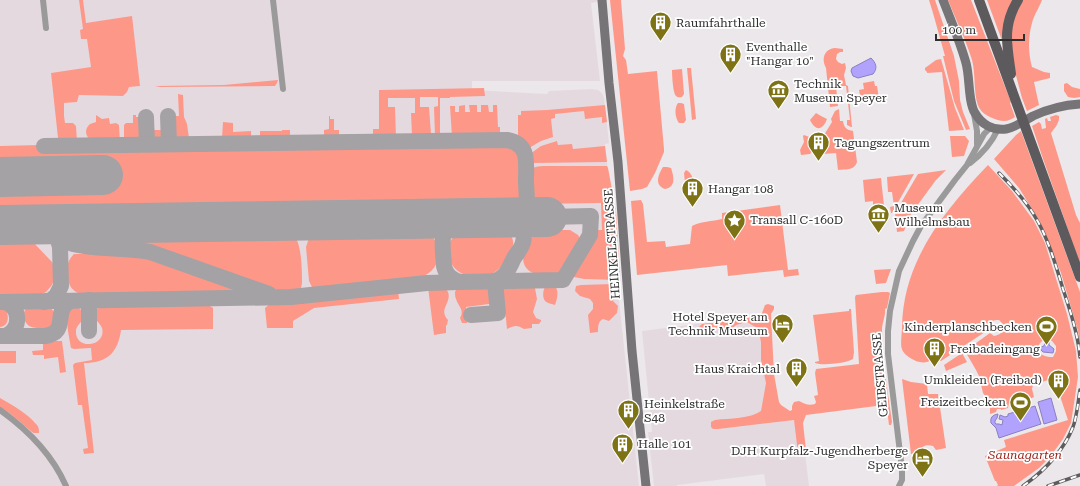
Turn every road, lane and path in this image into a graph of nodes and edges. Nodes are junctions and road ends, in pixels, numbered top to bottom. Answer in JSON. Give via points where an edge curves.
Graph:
{"nodes":[{"id":1,"x":43,"y":0,"type":"edge"},
{"id":2,"x":273,"y":0,"type":"edge"},
{"id":3,"x":602,"y":0,"type":"edge"},
{"id":4,"x":943,"y":0,"type":"edge"},
{"id":5,"x":979,"y":0,"type":"edge"},
{"id":6,"x":1018,"y":0,"type":"edge"},
{"id":7,"x":46,"y":28,"type":"dead end"},
{"id":8,"x":283,"y":89,"type":"dead end"},
{"id":9,"x":1015,"y":97,"type":"junction"},
{"id":10,"x":1080,"y":104,"type":"edge"},
{"id":11,"x":972,"y":108,"type":"junction"},
{"id":12,"x":994,"y":128,"type":"junction"},
{"id":13,"x":977,"y":148,"type":"junction"},
{"id":14,"x":967,"y":165,"type":"junction"},
{"id":15,"x":1080,"y":277,"type":"edge"},
{"id":16,"x":0,"y":410,"type":"edge"},
{"id":17,"x":899,"y":485,"type":"edge"},
{"id":18,"x":66,"y":486,"type":"edge"},
{"id":19,"x":646,"y":486,"type":"edge"}],
"edges":[{"from":1,"to":7,"type":"street"},
{"from":2,"to":8,"type":"street"},
{"from":3,"to":19,"type":"street","name":"HEINKELSTRASSE"},
{"from":4,"to":11,"type":"street","via":[[966,64]]},
{"from":5,"to":9,"type":"main road"},
{"from":6,"to":9,"type":"main road","via":[[1010,14],[1006,36]]},
{"from":9,"to":15,"type":"main road"},
{"from":10,"to":12,"type":"street","via":[[1052,109],[1015,126]]},
{"from":11,"to":12,"type":"street","via":[[980,121]]},
{"from":11,"to":13,"type":"street","via":[[977,131]]},
{"from":12,"to":13,"type":"street","name":"GEIBSTRASSE","via":[[984,134]]},
{"from":12,"to":14,"type":"street","name":"GEIBSTRASSE","via":[[995,136],[981,154]]},
{"from":13,"to":14,"type":"street","name":"GEIBSTRASSE"},
{"from":14,"to":17,"type":"street","name":"GEIBSTRASSE","via":[[932,210],[913,241],[899,271],[890,311],[888,354],[903,475]]},
{"from":16,"to":18,"type":"street","via":[[19,424],[53,460]]}]}
